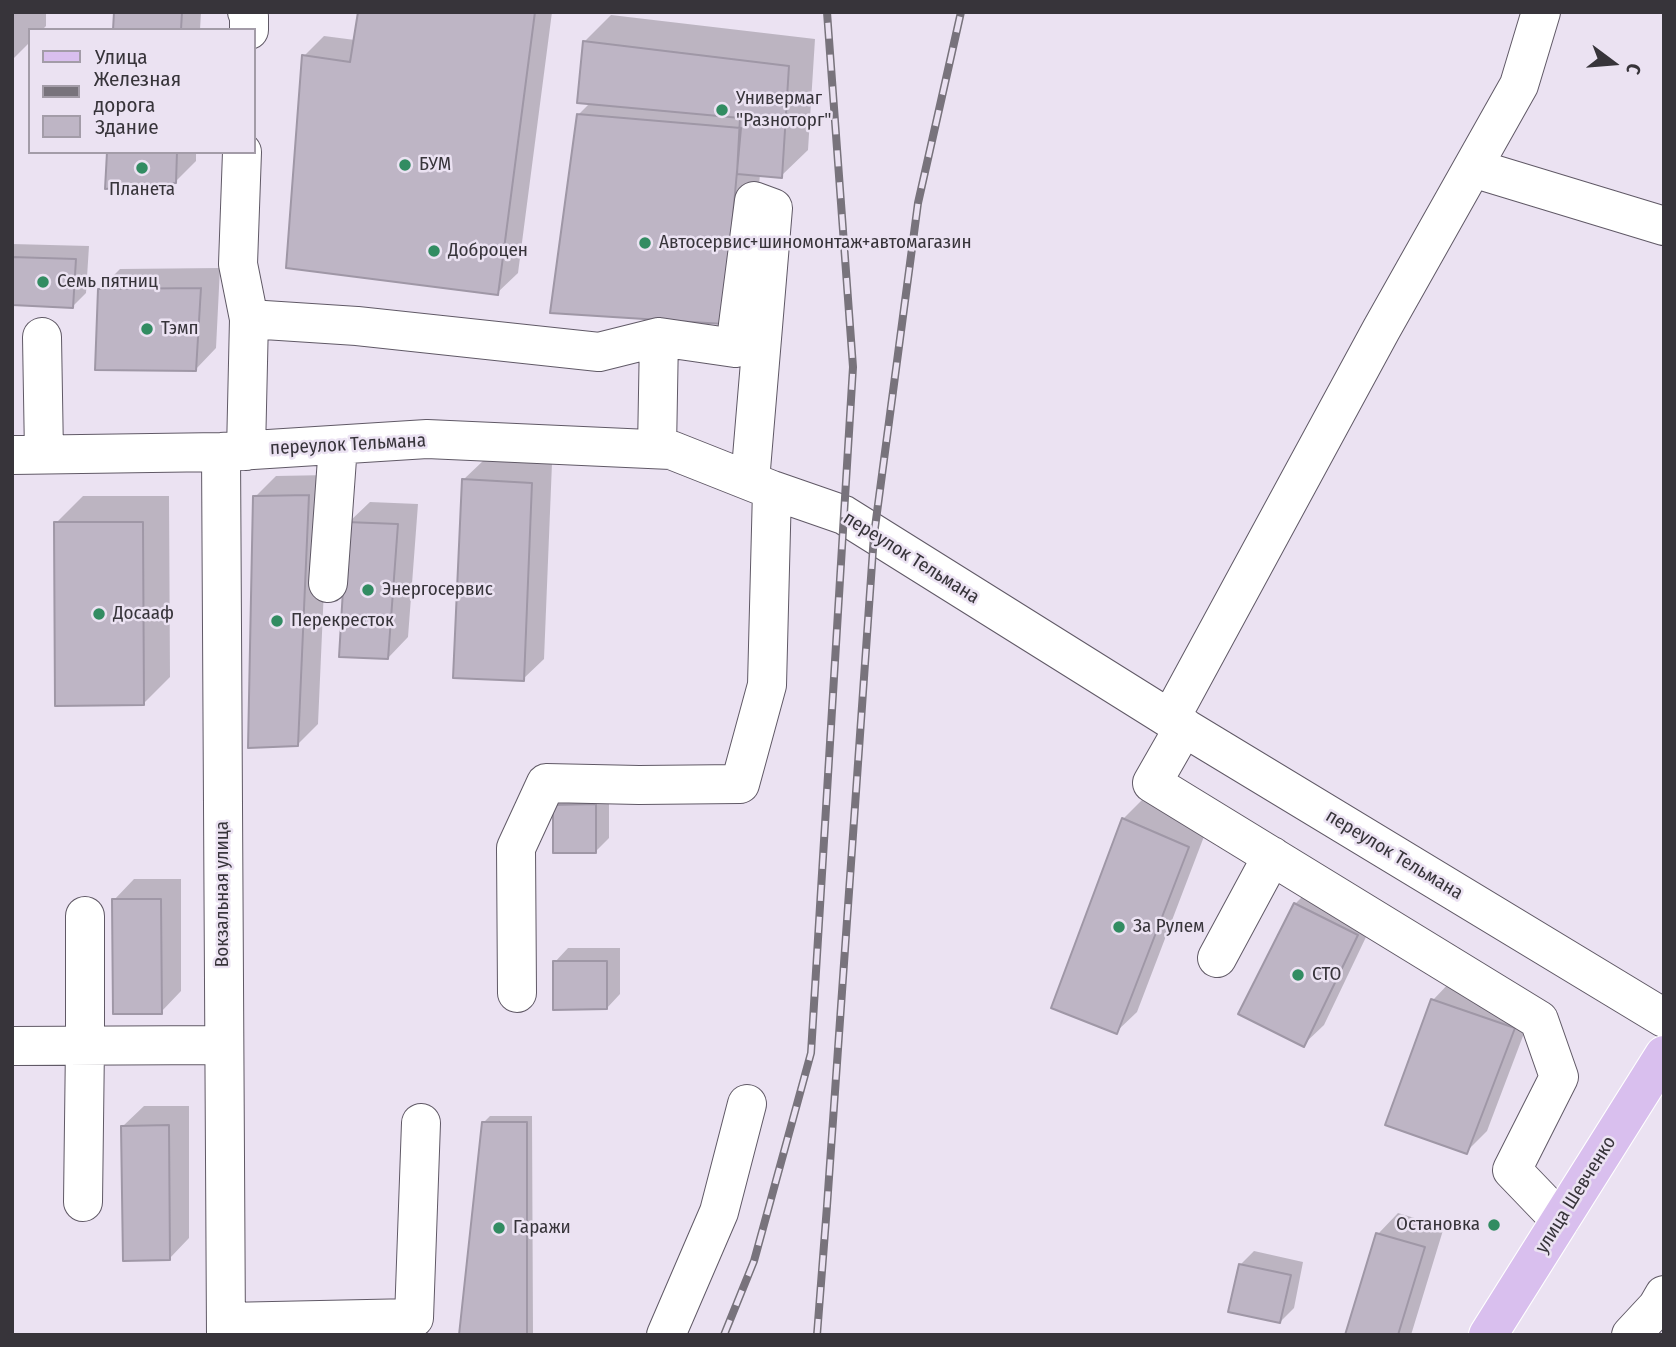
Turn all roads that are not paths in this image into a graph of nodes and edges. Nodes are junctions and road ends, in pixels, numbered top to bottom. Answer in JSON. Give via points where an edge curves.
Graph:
{"nodes":[{"id":1,"x":1541,"y":12,"type":"edge"},
{"id":2,"x":242,"y":154,"type":"edge"},
{"id":3,"x":1473,"y":167,"type":"junction"},
{"id":4,"x":1664,"y":226,"type":"edge"},
{"id":5,"x":249,"y":319,"type":"junction"},
{"id":6,"x":42,"y":337,"type":"dead end"},
{"id":7,"x":659,"y":337,"type":"junction"},
{"id":8,"x":338,"y":445,"type":"junction"},
{"id":9,"x":657,"y":449,"type":"junction"},
{"id":10,"x":234,"y":452,"type":"junction"},
{"id":11,"x":28,"y":454,"type":"edge"},
{"id":12,"x":761,"y":485,"type":"junction"},
{"id":13,"x":328,"y":583,"type":"dead end"},
{"id":14,"x":1177,"y":723,"type":"junction"},
{"id":15,"x":1272,"y":856,"type":"junction"},
{"id":16,"x":85,"y":916,"type":"dead end"},
{"id":17,"x":1217,"y":958,"type":"dead end"},
{"id":18,"x":517,"y":993,"type":"dead end"},
{"id":19,"x":1664,"y":1018,"type":"edge"},
{"id":20,"x":85,"y":1044,"type":"junction"},
{"id":21,"x":224,"y":1045,"type":"junction"},
{"id":22,"x":12,"y":1046,"type":"edge"},
{"id":23,"x":1664,"y":1055,"type":"edge"},
{"id":24,"x":747,"y":1104,"type":"dead end"},
{"id":25,"x":421,"y":1123,"type":"dead end"},
{"id":26,"x":83,"y":1202,"type":"dead end"},
{"id":27,"x":1560,"y":1220,"type":"junction"},
{"id":28,"x":1661,"y":1304,"type":"edge"},
{"id":29,"x":414,"y":1326,"type":"edge"},
{"id":30,"x":226,"y":1328,"type":"edge"},
{"id":31,"x":666,"y":1335,"type":"edge"},
{"id":32,"x":1488,"y":1335,"type":"edge"},
{"id":33,"x":1630,"y":1335,"type":"edge"}],
"edges":[{"from":1,"to":3,"type":"street","via":[[1520,85]]},
{"from":2,"to":5,"type":"street","name":"Вокзальная улица","via":[[238,264]]},
{"from":3,"to":4,"type":"street"},
{"from":3,"to":14,"type":"street","via":[[1381,330]]},
{"from":5,"to":7,"type":"street","via":[[599,352]]},
{"from":5,"to":10,"type":"street","name":"Вокзальная улица"},
{"from":6,"to":11,"type":"street"},
{"from":7,"to":9,"type":"street"},
{"from":7,"to":12,"type":"street","via":[[735,348],[754,201],[773,208]]},
{"from":8,"to":9,"type":"street","name":"переулок Тельмана","via":[[428,439]]},
{"from":8,"to":10,"type":"street","name":"переулок Тельмана"},
{"from":8,"to":13,"type":"street"},
{"from":9,"to":12,"type":"street","name":"переулок Тельмана","via":[[671,450]]},
{"from":10,"to":11,"type":"street","name":"переулок Тельмана"},
{"from":10,"to":21,"type":"street","name":"Вокзальная улица"},
{"from":12,"to":14,"type":"street","name":"переулок Тельмана","via":[[844,515]]},
{"from":12,"to":18,"type":"street","via":[[767,685],[740,784],[546,783],[516,848]]},
{"from":14,"to":15,"type":"street","via":[[1152,783]]},
{"from":14,"to":19,"type":"street","name":"переулок Тельмана"},
{"from":15,"to":17,"type":"street"},
{"from":15,"to":27,"type":"street","via":[[1539,1020],[1559,1077],[1512,1170]]},
{"from":16,"to":20,"type":"street"},
{"from":20,"to":21,"type":"street"},
{"from":20,"to":22,"type":"street"},
{"from":20,"to":26,"type":"street"},
{"from":21,"to":30,"type":"street","name":"Вокзальная улица"},
{"from":23,"to":27,"type":"main road","name":"улица Шевченко"},
{"from":24,"to":31,"type":"street","via":[[719,1212]]},
{"from":25,"to":29,"type":"street"},
{"from":27,"to":32,"type":"main road","name":"улица Шевченко"},
{"from":28,"to":33,"type":"street"},
{"from":29,"to":30,"type":"street"}]}
